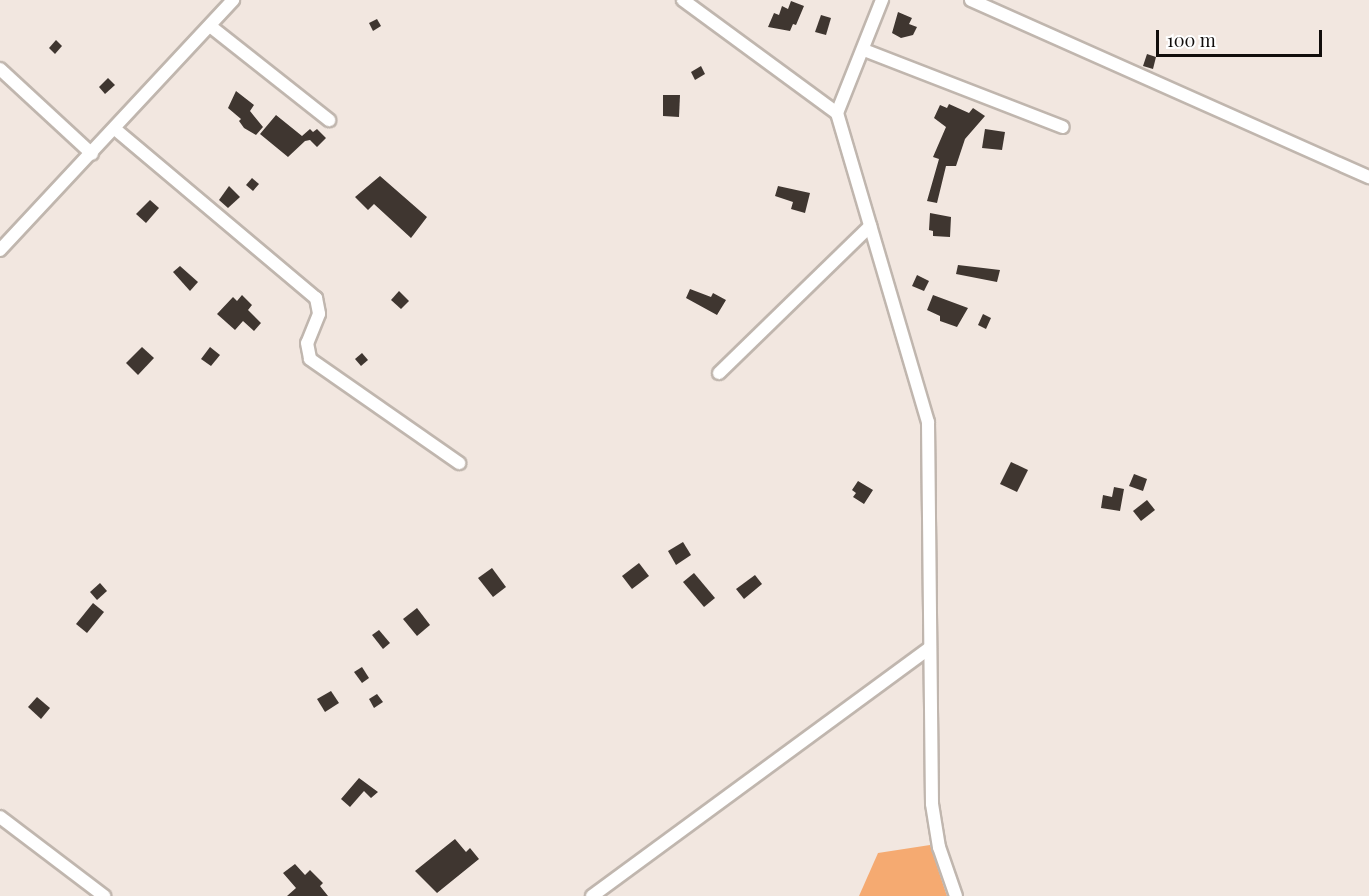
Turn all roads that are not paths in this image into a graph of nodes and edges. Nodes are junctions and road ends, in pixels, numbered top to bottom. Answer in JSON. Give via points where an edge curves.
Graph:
{"nodes":[{"id":1,"x":233,"y":0,"type":"edge"},
{"id":2,"x":683,"y":0,"type":"edge"},
{"id":3,"x":882,"y":0,"type":"edge"},
{"id":4,"x":971,"y":0,"type":"edge"},
{"id":5,"x":210,"y":26,"type":"junction"},
{"id":6,"x":864,"y":50,"type":"junction"},
{"id":7,"x":0,"y":69,"type":"edge"},
{"id":8,"x":837,"y":113,"type":"junction"},
{"id":9,"x":329,"y":120,"type":"dead end"},
{"id":10,"x":1063,"y":127,"type":"dead end"},
{"id":11,"x":115,"y":129,"type":"junction"},
{"id":12,"x":92,"y":154,"type":"junction"},
{"id":13,"x":1369,"y":177,"type":"edge"},
{"id":14,"x":870,"y":226,"type":"junction"},
{"id":15,"x":0,"y":250,"type":"edge"},
{"id":16,"x":719,"y":374,"type":"dead end"},
{"id":17,"x":459,"y":463,"type":"dead end"},
{"id":18,"x":930,"y":648,"type":"junction"},
{"id":19,"x":0,"y":817,"type":"edge"},
{"id":20,"x":104,"y":896,"type":"edge"},
{"id":21,"x":592,"y":896,"type":"edge"},
{"id":22,"x":956,"y":896,"type":"edge"}],
"edges":[{"from":1,"to":5,"type":"street"},
{"from":2,"to":8,"type":"street"},
{"from":3,"to":6,"type":"street"},
{"from":4,"to":13,"type":"street"},
{"from":5,"to":9,"type":"street"},
{"from":5,"to":11,"type":"street"},
{"from":6,"to":8,"type":"street"},
{"from":6,"to":10,"type":"street"},
{"from":7,"to":12,"type":"street"},
{"from":8,"to":14,"type":"street"},
{"from":11,"to":12,"type":"street"},
{"from":11,"to":17,"type":"street","via":[[283,266],[316,298],[319,314],[307,343],[310,359]]},
{"from":12,"to":15,"type":"street"},
{"from":14,"to":16,"type":"street"},
{"from":14,"to":18,"type":"street","via":[[928,422]]},
{"from":18,"to":21,"type":"street"},
{"from":18,"to":22,"type":"street","via":[[932,804],[939,847]]},
{"from":19,"to":20,"type":"street"}]}
